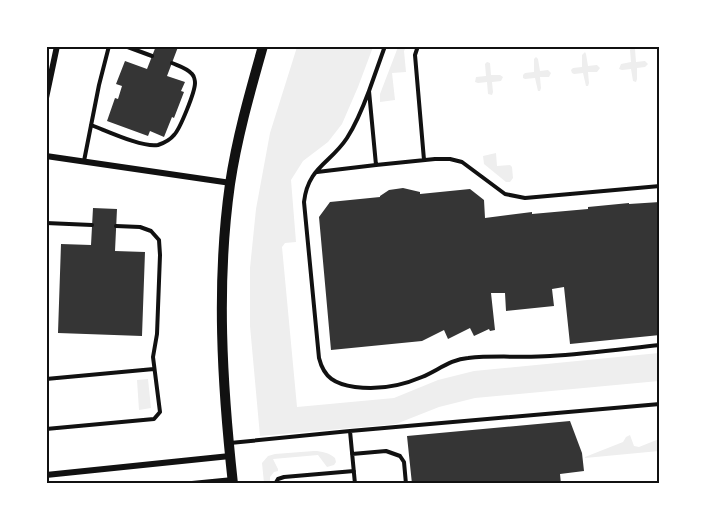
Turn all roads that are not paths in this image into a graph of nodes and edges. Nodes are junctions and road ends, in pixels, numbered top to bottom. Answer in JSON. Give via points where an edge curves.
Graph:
{"nodes":[{"id":1,"x":57,"y":46,"type":"edge"},
{"id":2,"x":109,"y":46,"type":"edge"},
{"id":3,"x":125,"y":46,"type":"edge"},
{"id":4,"x":264,"y":46,"type":"edge"},
{"id":5,"x":385,"y":46,"type":"edge"},
{"id":6,"x":418,"y":46,"type":"edge"},
{"id":7,"x":152,"y":56,"type":"dead end"},
{"id":8,"x":172,"y":63,"type":"dead end"},
{"id":9,"x":369,"y":91,"type":"junction"},
{"id":10,"x":46,"y":98,"type":"edge"},
{"id":11,"x":91,"y":125,"type":"junction"},
{"id":12,"x":46,"y":156,"type":"edge"},
{"id":13,"x":424,"y":160,"type":"junction"},
{"id":14,"x":84,"y":162,"type":"junction"},
{"id":15,"x":376,"y":165,"type":"junction"},
{"id":16,"x":316,"y":172,"type":"junction"},
{"id":17,"x":231,"y":183,"type":"junction"},
{"id":18,"x":660,"y":186,"type":"edge"},
{"id":19,"x":46,"y":223,"type":"edge"},
{"id":20,"x":92,"y":225,"type":"dead end"},
{"id":21,"x":116,"y":226,"type":"dead end"},
{"id":22,"x":660,"y":345,"type":"edge"},
{"id":23,"x":154,"y":369,"type":"junction"},
{"id":24,"x":46,"y":379,"type":"edge"},
{"id":25,"x":660,"y":404,"type":"edge"},
{"id":26,"x":46,"y":429,"type":"edge"},
{"id":27,"x":350,"y":431,"type":"junction"},
{"id":28,"x":229,"y":444,"type":"junction"},
{"id":29,"x":352,"y":454,"type":"junction"},
{"id":30,"x":230,"y":456,"type":"junction"},
{"id":31,"x":354,"y":471,"type":"junction"},
{"id":32,"x":46,"y":475,"type":"edge"},
{"id":33,"x":233,"y":482,"type":"edge"},
{"id":34,"x":192,"y":483,"type":"edge"},
{"id":35,"x":275,"y":483,"type":"edge"},
{"id":36,"x":355,"y":483,"type":"edge"},
{"id":37,"x":406,"y":483,"type":"edge"}],
"edges":[{"from":1,"to":10,"type":"street"},
{"from":2,"to":11,"type":"lane"},
{"from":3,"to":7,"type":"lane"},
{"from":4,"to":17,"type":"main road","via":[[241,128]]},
{"from":5,"to":9,"type":"lane"},
{"from":6,"to":13,"type":"lane"},
{"from":8,"to":11,"type":"lane","via":[[186,68],[195,81],[180,124],[167,141],[143,145]]},
{"from":9,"to":15,"type":"lane"},
{"from":9,"to":16,"type":"lane","via":[[347,138]]},
{"from":11,"to":14,"type":"lane"},
{"from":12,"to":14,"type":"street"},
{"from":13,"to":15,"type":"lane"},
{"from":13,"to":18,"type":"lane","via":[[462,162],[505,194],[525,198]]},
{"from":14,"to":17,"type":"street"},
{"from":15,"to":16,"type":"lane"},
{"from":16,"to":22,"type":"lane","via":[[304,202],[319,358],[330,379],[365,388],[397,385],[466,358],[549,356]]},
{"from":17,"to":28,"type":"main road","via":[[221,308]]},
{"from":19,"to":20,"type":"lane"},
{"from":21,"to":23,"type":"lane","via":[[140,226],[159,240]]},
{"from":23,"to":24,"type":"lane"},
{"from":23,"to":26,"type":"lane","via":[[160,412],[154,419]]},
{"from":25,"to":27,"type":"lane"},
{"from":27,"to":28,"type":"lane"},
{"from":27,"to":29,"type":"lane"},
{"from":28,"to":30,"type":"main road"},
{"from":29,"to":31,"type":"lane"},
{"from":29,"to":37,"type":"lane","via":[[386,451],[400,456]]},
{"from":30,"to":32,"type":"street"},
{"from":30,"to":33,"type":"main road"},
{"from":31,"to":35,"type":"lane","via":[[284,477]]},
{"from":31,"to":36,"type":"lane"},
{"from":33,"to":34,"type":"street"}]}
